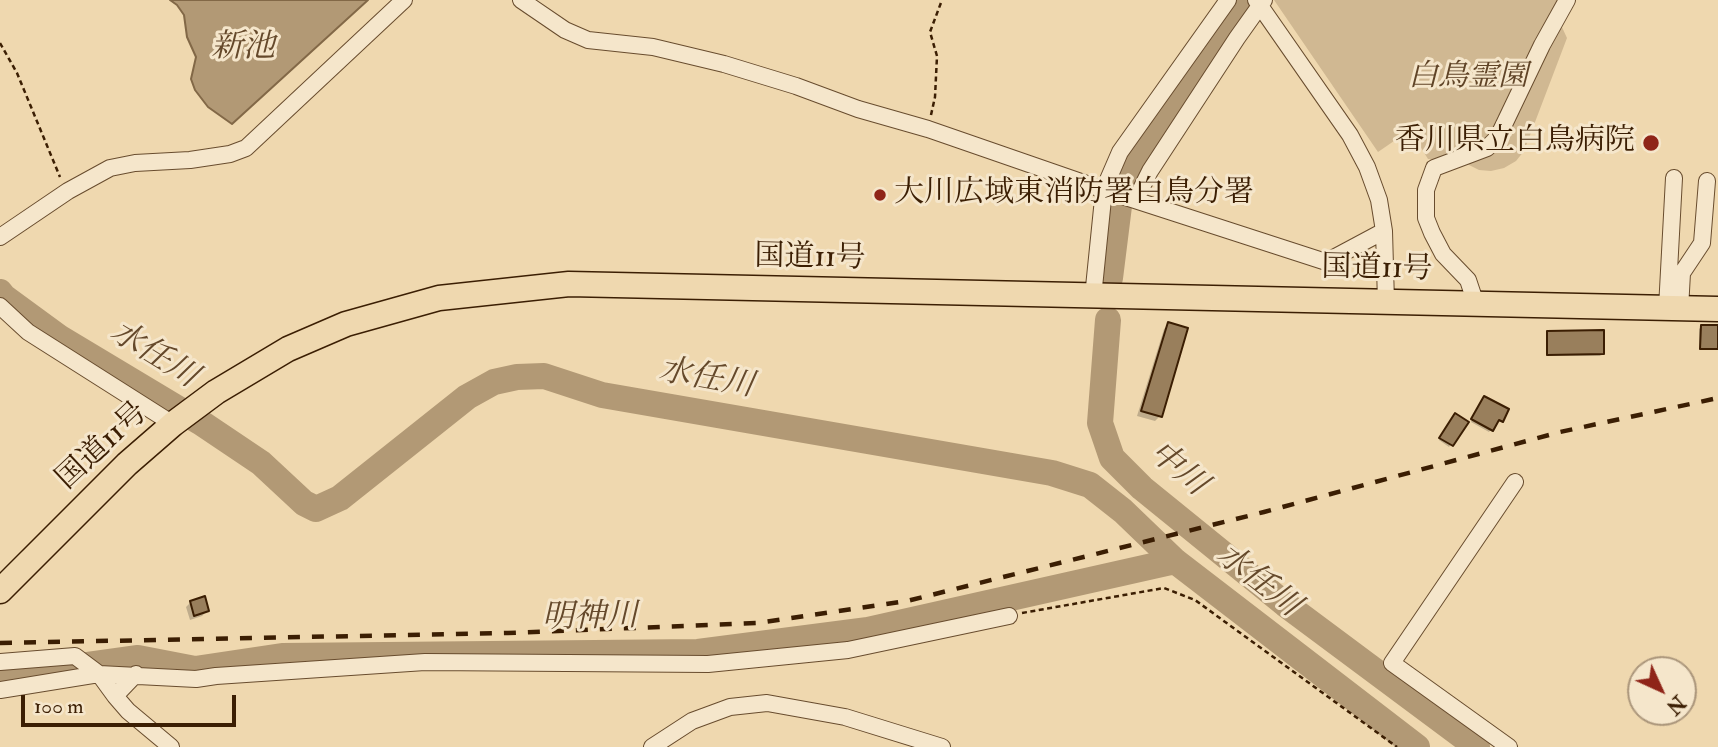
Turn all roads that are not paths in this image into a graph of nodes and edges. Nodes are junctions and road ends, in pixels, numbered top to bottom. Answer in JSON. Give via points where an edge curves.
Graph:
{"nodes":[{"id":1,"x":404,"y":0,"type":"edge"},
{"id":2,"x":521,"y":0,"type":"edge"},
{"id":3,"x":1228,"y":0,"type":"edge"},
{"id":4,"x":1567,"y":0,"type":"edge"},
{"id":5,"x":1260,"y":2,"type":"edge"},
{"id":6,"x":1674,"y":178,"type":"dead end"},
{"id":7,"x":1707,"y":181,"type":"dead end"},
{"id":8,"x":1107,"y":190,"type":"junction"},
{"id":9,"x":1136,"y":199,"type":"junction"},
{"id":10,"x":1384,"y":231,"type":"junction"},
{"id":11,"x":0,"y":237,"type":"edge"},
{"id":12,"x":1093,"y":297,"type":"junction"},
{"id":13,"x":1386,"y":302,"type":"junction"},
{"id":14,"x":1476,"y":304,"type":"junction"},
{"id":15,"x":0,"y":306,"type":"edge"},
{"id":16,"x":1674,"y":308,"type":"junction"},
{"id":17,"x":1718,"y":309,"type":"edge"},
{"id":18,"x":173,"y":424,"type":"junction"},
{"id":19,"x":1515,"y":482,"type":"dead end"},
{"id":20,"x":0,"y":591,"type":"edge"},
{"id":21,"x":1009,"y":616,"type":"road end"},
{"id":22,"x":0,"y":662,"type":"edge"},
{"id":23,"x":99,"y":674,"type":"junction"},
{"id":24,"x":136,"y":674,"type":"junction"},
{"id":25,"x":0,"y":690,"type":"edge"},
{"id":26,"x":115,"y":696,"type":"junction"},
{"id":27,"x":171,"y":747,"type":"edge"},
{"id":28,"x":652,"y":747,"type":"edge"},
{"id":29,"x":942,"y":747,"type":"edge"},
{"id":30,"x":1508,"y":747,"type":"edge"}],
"edges":[{"from":1,"to":11,"type":"street","via":[[246,148],[230,155],[110,168]]},
{"from":2,"to":8,"type":"street","via":[[588,40],[653,47],[724,64]]},
{"from":3,"to":8,"type":"street","via":[[1120,152]]},
{"from":4,"to":14,"type":"street","via":[[1498,137],[1487,148],[1434,168],[1426,190],[1426,218],[1432,233],[1443,254],[1468,280]]},
{"from":5,"to":9,"type":"street"},
{"from":5,"to":10,"type":"street","via":[[1350,135],[1379,200]]},
{"from":6,"to":16,"type":"street"},
{"from":7,"to":16,"type":"street","via":[[1702,243],[1682,273]]},
{"from":8,"to":9,"type":"street"},
{"from":8,"to":12,"type":"street"},
{"from":9,"to":10,"type":"street","via":[[1326,262]]},
{"from":10,"to":13,"type":"street"},
{"from":12,"to":13,"type":"highway","name":"国道11号"},
{"from":12,"to":18,"type":"highway","name":"国道11号","via":[[569,284],[439,298],[346,324],[288,349]]},
{"from":13,"to":14,"type":"highway","name":"国道11号"},
{"from":14,"to":16,"type":"highway","name":"国道11号"},
{"from":15,"to":18,"type":"street","via":[[28,332]]},
{"from":16,"to":17,"type":"highway","name":"国道11号"},
{"from":18,"to":20,"type":"highway","name":"国道11号"},
{"from":19,"to":30,"type":"street","via":[[1392,663]]},
{"from":21,"to":24,"type":"street","via":[[848,650],[708,664],[425,662],[197,679]]},
{"from":22,"to":23,"type":"street","via":[[75,656]]},
{"from":23,"to":24,"type":"street"},
{"from":23,"to":25,"type":"street"},
{"from":23,"to":26,"type":"street"},
{"from":24,"to":26,"type":"street"},
{"from":26,"to":27,"type":"street"},
{"from":28,"to":29,"type":"street","via":[[692,722],[730,707],[767,703],[845,717]]}]}
